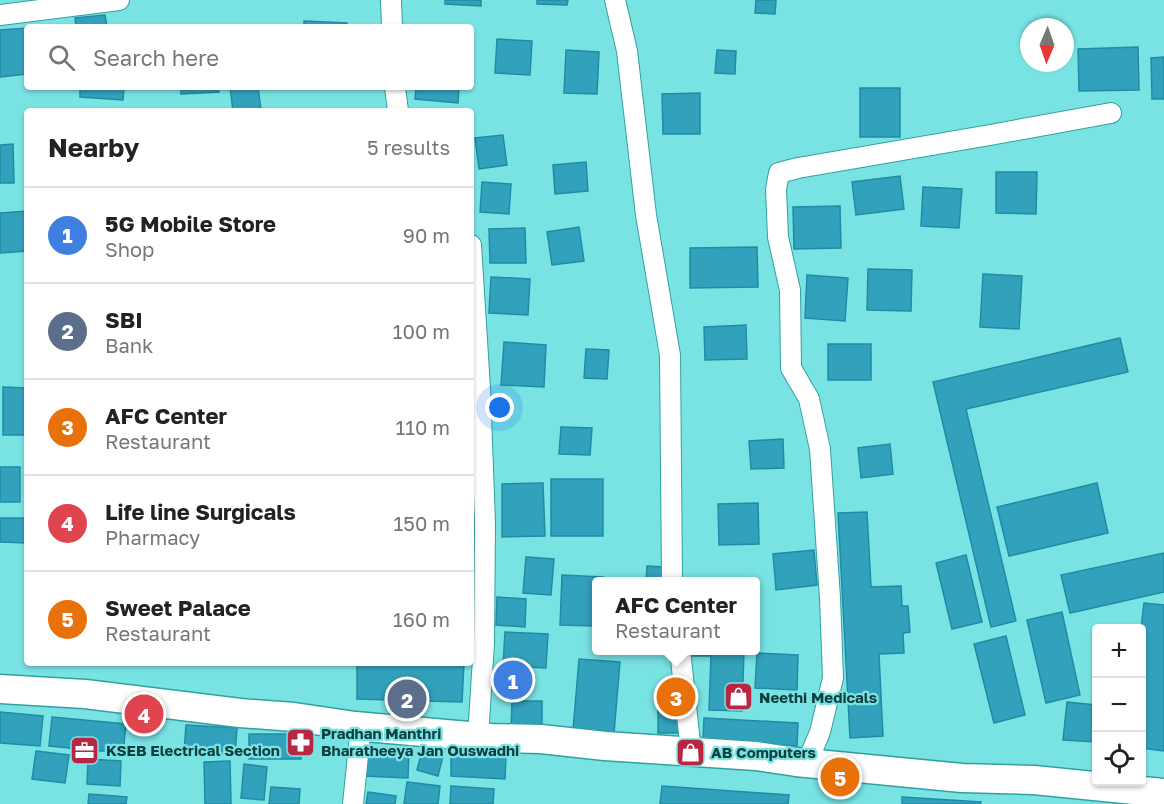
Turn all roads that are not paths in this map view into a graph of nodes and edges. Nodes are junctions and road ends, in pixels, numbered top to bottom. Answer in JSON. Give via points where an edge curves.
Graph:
{"nodes":[{"id":1,"x":119,"y":0,"type":"edge"},
{"id":2,"x":391,"y":0,"type":"edge"},
{"id":3,"x":615,"y":0,"type":"edge"},
{"id":4,"x":0,"y":15,"type":"edge"},
{"id":5,"x":392,"y":24,"type":"edge"},
{"id":6,"x":395,"y":90,"type":"edge"},
{"id":7,"x":398,"y":108,"type":"edge"},
{"id":8,"x":1110,"y":113,"type":"dead end"},
{"id":9,"x":474,"y":292,"type":"edge"},
{"id":10,"x":672,"y":577,"type":"edge"},
{"id":11,"x":680,"y":655,"type":"edge"},
{"id":12,"x":0,"y":689,"type":"edge"},
{"id":13,"x":361,"y":726,"type":"junction"},
{"id":14,"x":478,"y":737,"type":"junction"},
{"id":15,"x":691,"y":752,"type":"junction"},
{"id":16,"x":807,"y":763,"type":"junction"},
{"id":17,"x":1164,"y":793,"type":"edge"},
{"id":18,"x":353,"y":804,"type":"edge"}],
"edges":[{"from":1,"to":4,"type":"street"},
{"from":2,"to":5,"type":"street"},
{"from":3,"to":10,"type":"street","via":[[627,51],[646,215],[670,356]]},
{"from":6,"to":7,"type":"street"},
{"from":8,"to":16,"type":"street","via":[[779,173],[778,237],[790,290],[790,368],[810,399],[820,449],[830,598],[833,678],[820,732]]},
{"from":9,"to":14,"type":"street","via":[[484,524],[484,643]]},
{"from":11,"to":15,"type":"street"},
{"from":12,"to":13,"type":"main road","via":[[85,694]]},
{"from":13,"to":14,"type":"main road"},
{"from":13,"to":18,"type":"street"},
{"from":14,"to":15,"type":"main road"},
{"from":15,"to":16,"type":"main road"},
{"from":16,"to":17,"type":"main road"}]}
